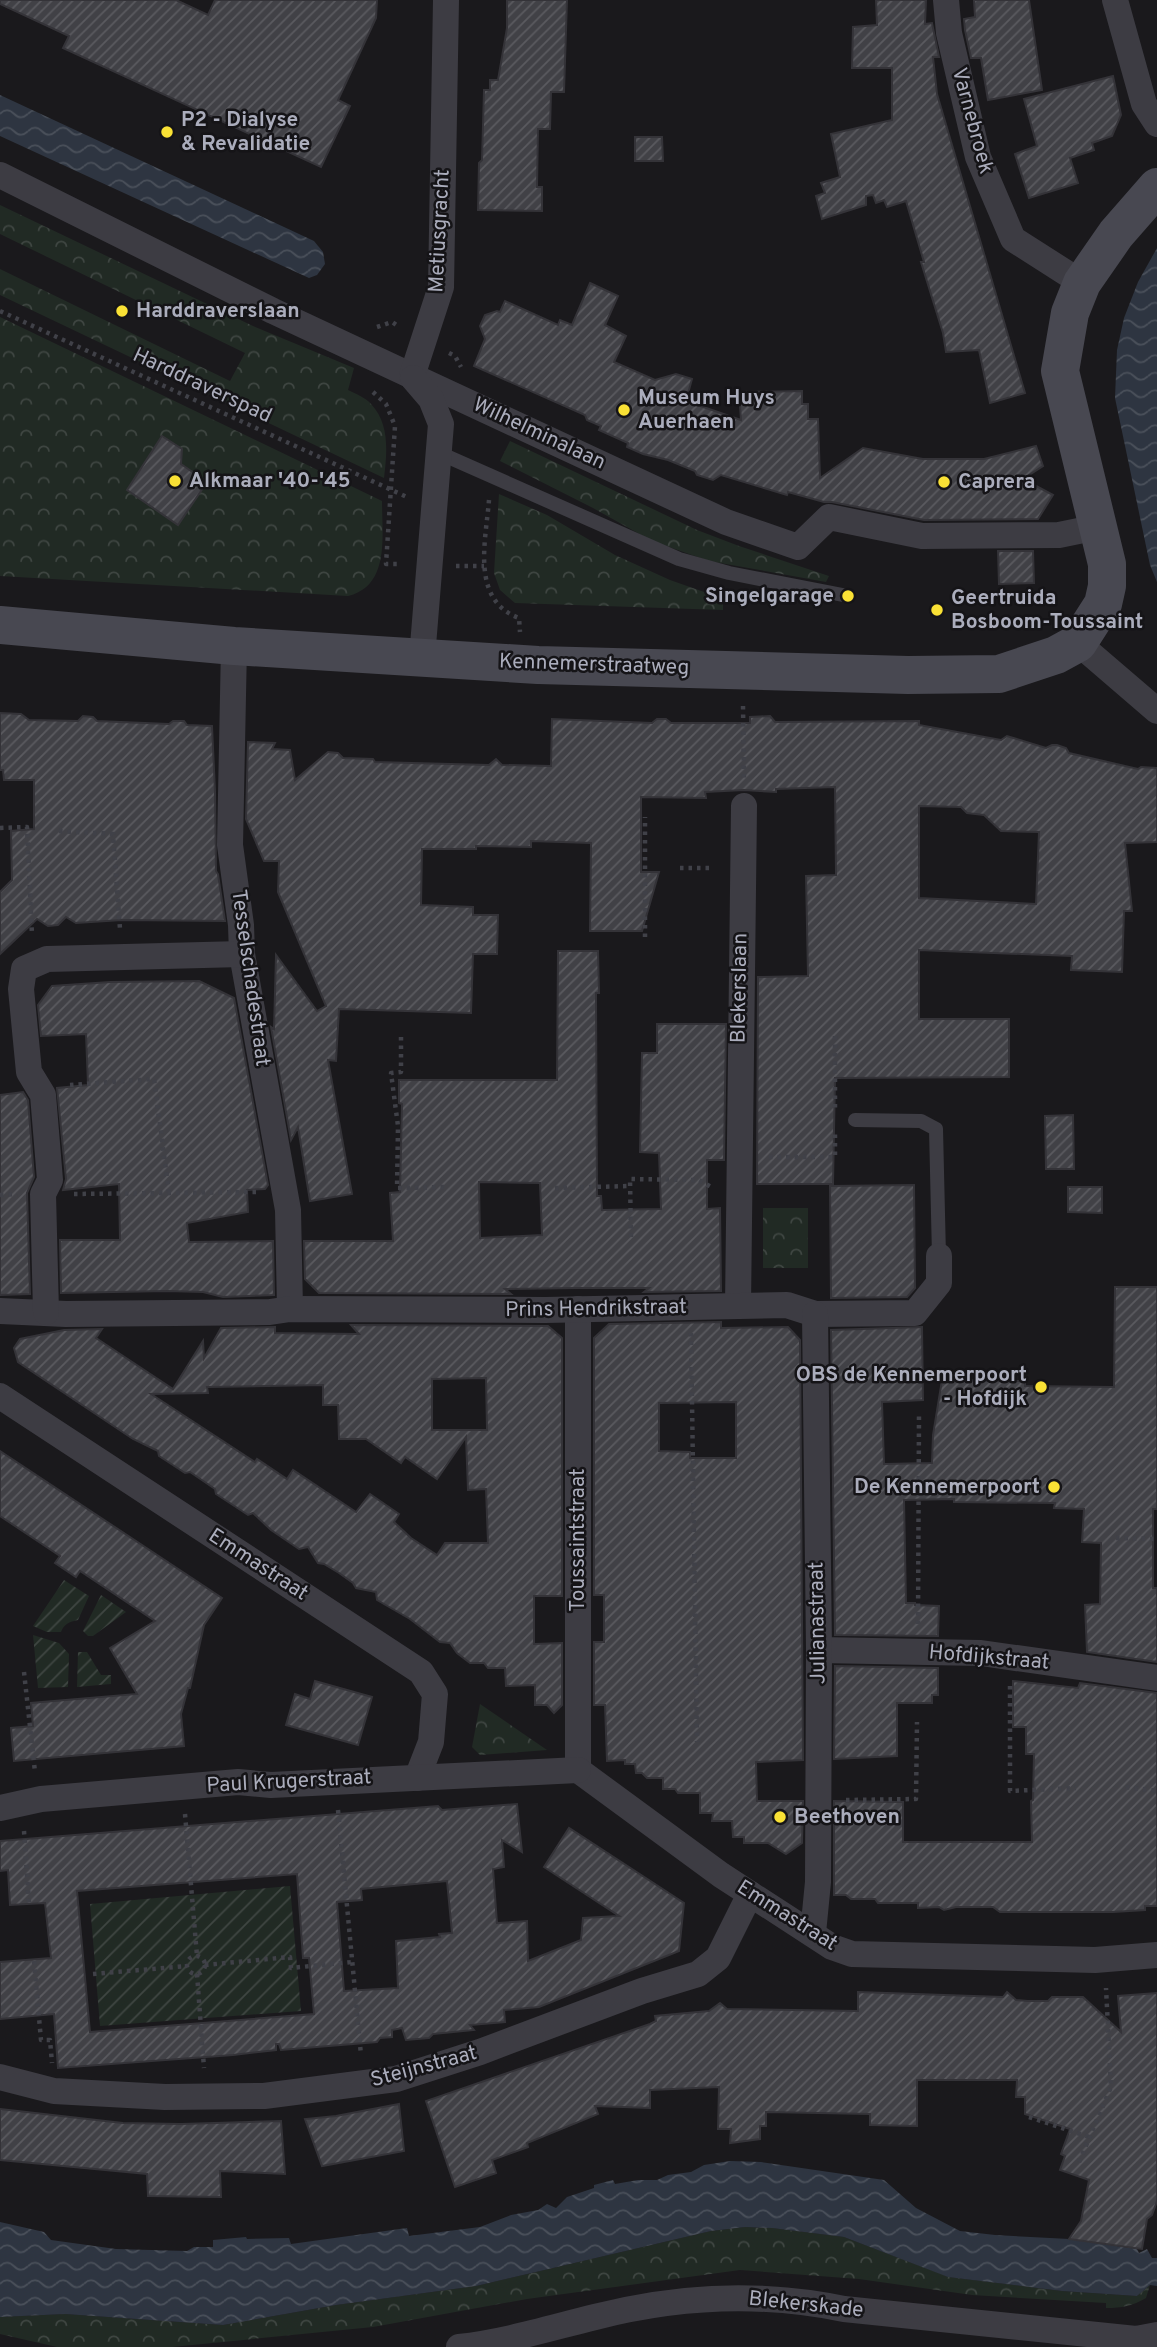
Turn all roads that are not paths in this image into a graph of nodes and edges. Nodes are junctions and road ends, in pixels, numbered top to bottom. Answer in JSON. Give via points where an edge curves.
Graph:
{"nodes":[{"id":1,"x":446,"y":0,"type":"edge"},
{"id":2,"x":946,"y":0,"type":"edge"},
{"id":3,"x":1115,"y":0,"type":"edge"},
{"id":4,"x":1157,"y":124,"type":"edge"},
{"id":5,"x":0,"y":175,"type":"edge"},
{"id":6,"x":1157,"y":187,"type":"edge"},
{"id":7,"x":1082,"y":283,"type":"junction"},
{"id":8,"x":412,"y":376,"type":"junction"},
{"id":9,"x":438,"y":452,"type":"junction"},
{"id":10,"x":1098,"y":527,"type":"junction"},
{"id":11,"x":848,"y":596,"type":"dead end"},
{"id":12,"x":0,"y":625,"type":"edge"},
{"id":13,"x":1078,"y":643,"type":"junction"},
{"id":14,"x":234,"y":646,"type":"junction"},
{"id":15,"x":422,"y":658,"type":"junction"},
{"id":16,"x":1157,"y":711,"type":"edge"},
{"id":17,"x":744,"y":806,"type":"road end"},
{"id":18,"x":242,"y":954,"type":"junction"},
{"id":19,"x":855,"y":1120,"type":"dead end"},
{"id":20,"x":939,"y":1256,"type":"joint"},
{"id":21,"x":738,"y":1306,"type":"junction"},
{"id":22,"x":290,"y":1309,"type":"junction"},
{"id":23,"x":578,"y":1310,"type":"junction"},
{"id":24,"x":0,"y":1311,"type":"edge"},
{"id":25,"x":46,"y":1312,"type":"junction"},
{"id":26,"x":815,"y":1314,"type":"junction"},
{"id":27,"x":0,"y":1396,"type":"edge"},
{"id":28,"x":819,"y":1650,"type":"junction"},
{"id":29,"x":1157,"y":1678,"type":"edge"},
{"id":30,"x":579,"y":1770,"type":"junction"},
{"id":31,"x":417,"y":1778,"type":"junction"},
{"id":32,"x":21,"y":1803,"type":"edge"},
{"id":33,"x":750,"y":1894,"type":"junction"},
{"id":34,"x":813,"y":1933,"type":"junction"},
{"id":35,"x":1157,"y":1955,"type":"edge"},
{"id":36,"x":0,"y":2077,"type":"edge"},
{"id":37,"x":1157,"y":2335,"type":"edge"},
{"id":38,"x":567,"y":2336,"type":"edge"},
{"id":39,"x":459,"y":2347,"type":"edge"}],
"edges":[{"from":1,"to":8,"type":"street","name":"Metiusgracht","via":[[441,286]]},
{"from":2,"to":7,"type":"street","name":"Varnebroek","via":[[949,33],[978,158],[1013,239]]},
{"from":3,"to":4,"type":"street","via":[[1144,104]]},
{"from":5,"to":8,"type":"street","name":"Wilhelminalaan"},
{"from":6,"to":7,"type":"main road"},
{"from":7,"to":10,"type":"main road","via":[[1070,313],[1060,371]]},
{"from":8,"to":9,"type":"street","via":[[431,399],[441,424]]},
{"from":8,"to":10,"type":"street","name":"Wilhelminalaan","via":[[726,522],[798,547],[829,517],[922,536],[1059,535]]},
{"from":9,"to":11,"type":"lane","via":[[678,559]]},
{"from":9,"to":15,"type":"street"},
{"from":10,"to":13,"type":"main road","via":[[1107,586],[1102,604]]},
{"from":12,"to":14,"type":"main road","name":"Kennemerstraatweg"},
{"from":13,"to":15,"type":"main road","name":"Kennemerstraatweg","via":[[999,674],[908,675]]},
{"from":13,"to":16,"type":"street"},
{"from":14,"to":15,"type":"main road","name":"Kennemerstraatweg"},
{"from":14,"to":18,"type":"street","name":"Tesselschadestraat","via":[[230,845]]},
{"from":17,"to":21,"type":"street","name":"Blekerslaan"},
{"from":18,"to":22,"type":"street","name":"Tesselschadestraat","via":[[288,1210]]},
{"from":18,"to":25,"type":"street","via":[[47,959],[24,968],[21,989],[29,1072],[43,1094],[50,1180],[43,1194]]},
{"from":19,"to":20,"type":"lane","name":"Prins Hendrikstraat","via":[[921,1121],[936,1129]]},
{"from":20,"to":26,"type":"street","name":"Prins Hendrikstraat","via":[[939,1283],[915,1313]]},
{"from":21,"to":23,"type":"street","name":"Prins Hendrikstraat"},
{"from":21,"to":26,"type":"street","name":"Prins Hendrikstraat","via":[[788,1305]]},
{"from":22,"to":23,"type":"street","name":"Prins Hendrikstraat"},
{"from":22,"to":25,"type":"street","name":"Prins Hendrikstraat"},
{"from":23,"to":30,"type":"street","name":"Toussaintstraat"},
{"from":24,"to":25,"type":"street","name":"Prins Hendrikstraat"},
{"from":26,"to":28,"type":"street","name":"Julianastraat"},
{"from":27,"to":31,"type":"street","name":"Emmastraat","via":[[421,1672],[435,1694],[431,1742]]},
{"from":28,"to":29,"type":"street","name":"Hofdijkstraat","via":[[981,1653]]},
{"from":28,"to":34,"type":"street","name":"Julianastraat","via":[[818,1882]]},
{"from":30,"to":31,"type":"street","name":"Paul Krugerstraat"},
{"from":30,"to":33,"type":"street","name":"Emmastraat"},
{"from":31,"to":32,"type":"street","name":"Paul Krugerstraat","via":[[271,1785],[238,1782]]},
{"from":33,"to":34,"type":"street","name":"Emmastraat"},
{"from":33,"to":36,"type":"street","name":"Steijnstraat","via":[[718,1958],[698,1974],[396,2079],[251,2096],[165,2098],[54,2091]]},
{"from":34,"to":35,"type":"street","name":"Emmastraat","via":[[852,1954],[1095,1960]]},
{"from":37,"to":38,"type":"street","name":"Blekerskade","via":[[1136,2339],[1066,2333],[761,2297],[644,2306]]},
{"from":38,"to":39,"type":"street","name":"Blekerskade"}]}
